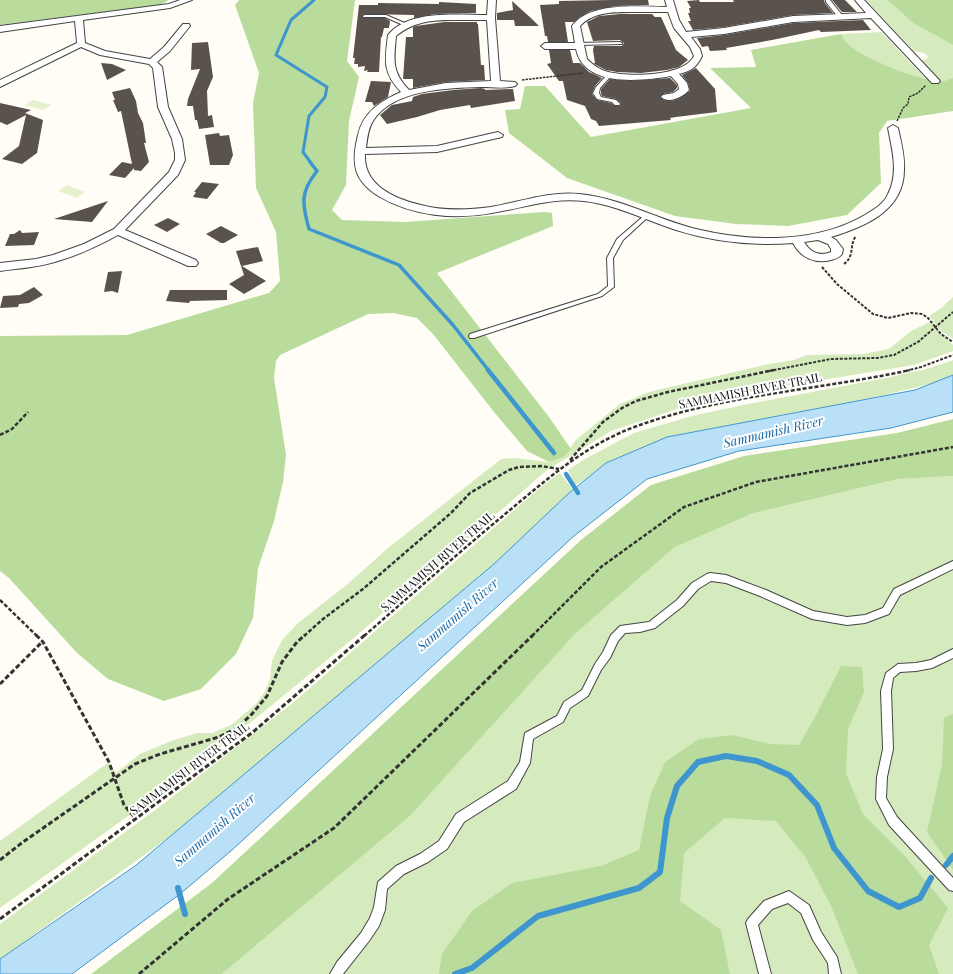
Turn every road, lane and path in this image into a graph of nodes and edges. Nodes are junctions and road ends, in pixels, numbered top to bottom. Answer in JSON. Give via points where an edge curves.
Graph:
{"nodes":[{"id":1,"x":188,"y":0,"type":"edge"},
{"id":2,"x":492,"y":0,"type":"edge"},
{"id":3,"x":669,"y":0,"type":"edge"},
{"id":4,"x":859,"y":0,"type":"edge"},
{"id":5,"x":828,"y":1,"type":"dead end"},
{"id":6,"x":173,"y":3,"type":"edge"},
{"id":7,"x":672,"y":10,"type":"junction"},
{"id":8,"x":874,"y":15,"type":"junction"},
{"id":9,"x":365,"y":16,"type":"dead end"},
{"id":10,"x":840,"y":16,"type":"junction"},
{"id":11,"x":79,"y":18,"type":"junction"},
{"id":12,"x":491,"y":18,"type":"junction"},
{"id":13,"x":405,"y":24,"type":"junction"},
{"id":14,"x":186,"y":26,"type":"dead end"},
{"id":15,"x":0,"y":29,"type":"edge"},
{"id":16,"x":684,"y":35,"type":"junction"},
{"id":17,"x":81,"y":44,"type":"junction"},
{"id":18,"x":620,"y":44,"type":"dead end"},
{"id":19,"x":579,"y":45,"type":"junction"},
{"id":20,"x":545,"y":46,"type":"dead end"},
{"id":21,"x":152,"y":62,"type":"junction"},
{"id":22,"x":589,"y":72,"type":"dead end"},
{"id":23,"x":672,"y":73,"type":"junction"},
{"id":24,"x":608,"y":75,"type":"junction"},
{"id":25,"x":935,"y":81,"type":"joint"},
{"id":26,"x":516,"y":82,"type":"joint"},
{"id":27,"x":0,"y":84,"type":"edge"},
{"id":28,"x":496,"y":84,"type":"junction"},
{"id":29,"x":407,"y":93,"type":"junction"},
{"id":30,"x":666,"y":97,"type":"dead end"},
{"id":31,"x":617,"y":104,"type":"dead end"},
{"id":32,"x":893,"y":128,"type":"joint"},
{"id":33,"x":498,"y":136,"type":"dead end"},
{"id":34,"x":360,"y":151,"type":"junction"},
{"id":35,"x":646,"y":216,"type":"junction"},
{"id":36,"x":118,"y":231,"type":"junction"},
{"id":37,"x":861,"y":234,"type":"dead end"},
{"id":38,"x":822,"y":237,"type":"junction"},
{"id":39,"x":797,"y":240,"type":"junction"},
{"id":40,"x":192,"y":263,"type":"dead end"},
{"id":41,"x":842,"y":264,"type":"dead end"},
{"id":42,"x":817,"y":266,"type":"dead end"},
{"id":43,"x":0,"y":267,"type":"edge"},
{"id":44,"x":822,"y":267,"type":"junction"},
{"id":45,"x":829,"y":267,"type":"dead end"},
{"id":46,"x":953,"y":312,"type":"edge"},
{"id":47,"x":935,"y":327,"type":"junction"},
{"id":48,"x":472,"y":336,"type":"dead end"},
{"id":49,"x":953,"y":342,"type":"edge"},
{"id":50,"x":953,"y":356,"type":"edge"},
{"id":51,"x":28,"y":412,"type":"dead end"},
{"id":52,"x":0,"y":435,"type":"edge"},
{"id":53,"x":953,"y":447,"type":"edge"},
{"id":54,"x":568,"y":462,"type":"junction"},
{"id":55,"x":559,"y":469,"type":"junction"},
{"id":56,"x":953,"y":565,"type":"edge"},
{"id":57,"x":0,"y":600,"type":"edge"},
{"id":58,"x":43,"y":642,"type":"junction"},
{"id":59,"x":953,"y":653,"type":"edge"},
{"id":60,"x":0,"y":684,"type":"edge"},
{"id":61,"x":114,"y":778,"type":"junction"},
{"id":62,"x":136,"y":819,"type":"junction"},
{"id":63,"x":0,"y":860,"type":"edge"},
{"id":64,"x":953,"y":886,"type":"edge"},
{"id":65,"x":0,"y":919,"type":"edge"},
{"id":66,"x":139,"y":974,"type":"edge"},
{"id":67,"x":336,"y":974,"type":"edge"},
{"id":68,"x":765,"y":974,"type":"edge"},
{"id":69,"x":835,"y":974,"type":"edge"}],
"edges":[{"from":1,"to":6,"type":"street"},
{"from":2,"to":12,"type":"street"},
{"from":3,"to":7,"type":"street"},
{"from":4,"to":8,"type":"street"},
{"from":5,"to":10,"type":"lane"},
{"from":6,"to":11,"type":"street"},
{"from":7,"to":16,"type":"street","via":[[677,26]]},
{"from":7,"to":19,"type":"street","via":[[604,11],[585,16],[576,26]]},
{"from":8,"to":10,"type":"street"},
{"from":8,"to":25,"type":"street"},
{"from":9,"to":13,"type":"lane","via":[[386,16]]},
{"from":10,"to":16,"type":"street","via":[[792,19]]},
{"from":11,"to":15,"type":"street"},
{"from":11,"to":17,"type":"street"},
{"from":12,"to":13,"type":"street","via":[[432,18]]},
{"from":12,"to":28,"type":"street"},
{"from":13,"to":29,"type":"street","via":[[392,35],[390,70],[394,80]]},
{"from":14,"to":21,"type":"street"},
{"from":16,"to":23,"type":"street","via":[[697,51],[698,58],[688,68]]},
{"from":17,"to":21,"type":"street","via":[[103,53]]},
{"from":17,"to":27,"type":"street"},
{"from":18,"to":19,"type":"lane"},
{"from":19,"to":20,"type":"street"},
{"from":19,"to":24,"type":"street","via":[[586,64]]},
{"from":21,"to":36,"type":"street","via":[[157,67],[162,107],[177,139],[180,160],[174,173]]},
{"from":22,"to":26,"type":"path"},
{"from":23,"to":24,"type":"street","via":[[640,77]]},
{"from":23,"to":30,"type":"street","via":[[682,83],[684,90],[677,96]]},
{"from":24,"to":31,"type":"lane","via":[[596,93],[600,98]]},
{"from":25,"to":32,"type":"path","via":[[926,84],[918,93],[908,97],[908,104],[902,108]]},
{"from":26,"to":28,"type":"street"},
{"from":28,"to":29,"type":"street","via":[[433,87]]},
{"from":29,"to":34,"type":"street","via":[[391,100],[368,119],[363,130]]},
{"from":32,"to":38,"type":"street","via":[[899,169],[894,193],[887,204],[877,213],[855,225]]},
{"from":33,"to":34,"type":"street","via":[[437,149]]},
{"from":34,"to":35,"type":"street","via":[[363,175],[372,186],[388,197],[416,208],[464,213],[552,198],[582,198],[599,200]]},
{"from":35,"to":39,"type":"street","via":[[692,231],[731,239]]},
{"from":35,"to":48,"type":"lane","via":[[620,239],[610,258],[611,286],[600,295]]},
{"from":36,"to":40,"type":"street"},
{"from":36,"to":43,"type":"street","via":[[57,258]]},
{"from":37,"to":41,"type":"path","via":[[855,236],[852,241],[852,255],[849,261]]},
{"from":38,"to":39,"type":"street"},
{"from":38,"to":39,"type":"street","via":[[832,242],[837,249],[836,254],[828,258],[817,258],[806,254]]},
{"from":42,"to":44,"type":"path"},
{"from":44,"to":45,"type":"path"},
{"from":44,"to":47,"type":"path","via":[[837,286],[868,310],[889,318],[919,313]]},
{"from":46,"to":47,"type":"path"},
{"from":47,"to":49,"type":"path"},
{"from":47,"to":54,"type":"path","via":[[896,354],[880,359],[832,358],[670,391],[641,400],[608,417]]},
{"from":50,"to":54,"type":"path","name":"SAMMAMISH RIVER TRAIL","via":[[895,373],[742,398],[669,415],[604,440]]},
{"from":51,"to":52,"type":"path","via":[[13,427]]},
{"from":53,"to":66,"type":"path","via":[[756,482],[684,507],[601,567],[334,828],[228,899]]},
{"from":54,"to":55,"type":"path","name":"SAMMAMISH RIVER TRAIL"},
{"from":55,"to":61,"type":"path","via":[[541,466],[519,467],[509,470],[470,493],[363,589],[323,619],[298,642],[282,662],[267,696],[238,728],[219,737],[135,764]]},
{"from":55,"to":62,"type":"path","name":"SAMMAMISH RIVER TRAIL","via":[[253,732]]},
{"from":56,"to":67,"type":"lane","via":[[897,592],[886,611],[865,619],[847,621],[812,615],[726,579],[710,577],[694,586],[680,603],[652,625],[623,629],[614,638],[585,693],[567,705],[560,719],[528,736],[525,763],[512,785],[460,818],[443,845],[400,870],[382,886],[378,914],[364,939],[341,964]]},
{"from":57,"to":58,"type":"path"},
{"from":58,"to":60,"type":"path"},
{"from":58,"to":61,"type":"path","via":[[109,762]]},
{"from":59,"to":64,"type":"lane","via":[[932,664],[898,668],[889,676],[886,691],[888,749],[882,777],[881,799],[893,821]]},
{"from":61,"to":62,"type":"path","via":[[124,805]]},
{"from":61,"to":63,"type":"path"},
{"from":62,"to":65,"type":"path","name":"SAMMAMISH RIVER TRAIL"},
{"from":68,"to":69,"type":"lane","via":[[752,923],[768,905],[789,896],[805,909],[817,936],[833,961]]}]}
